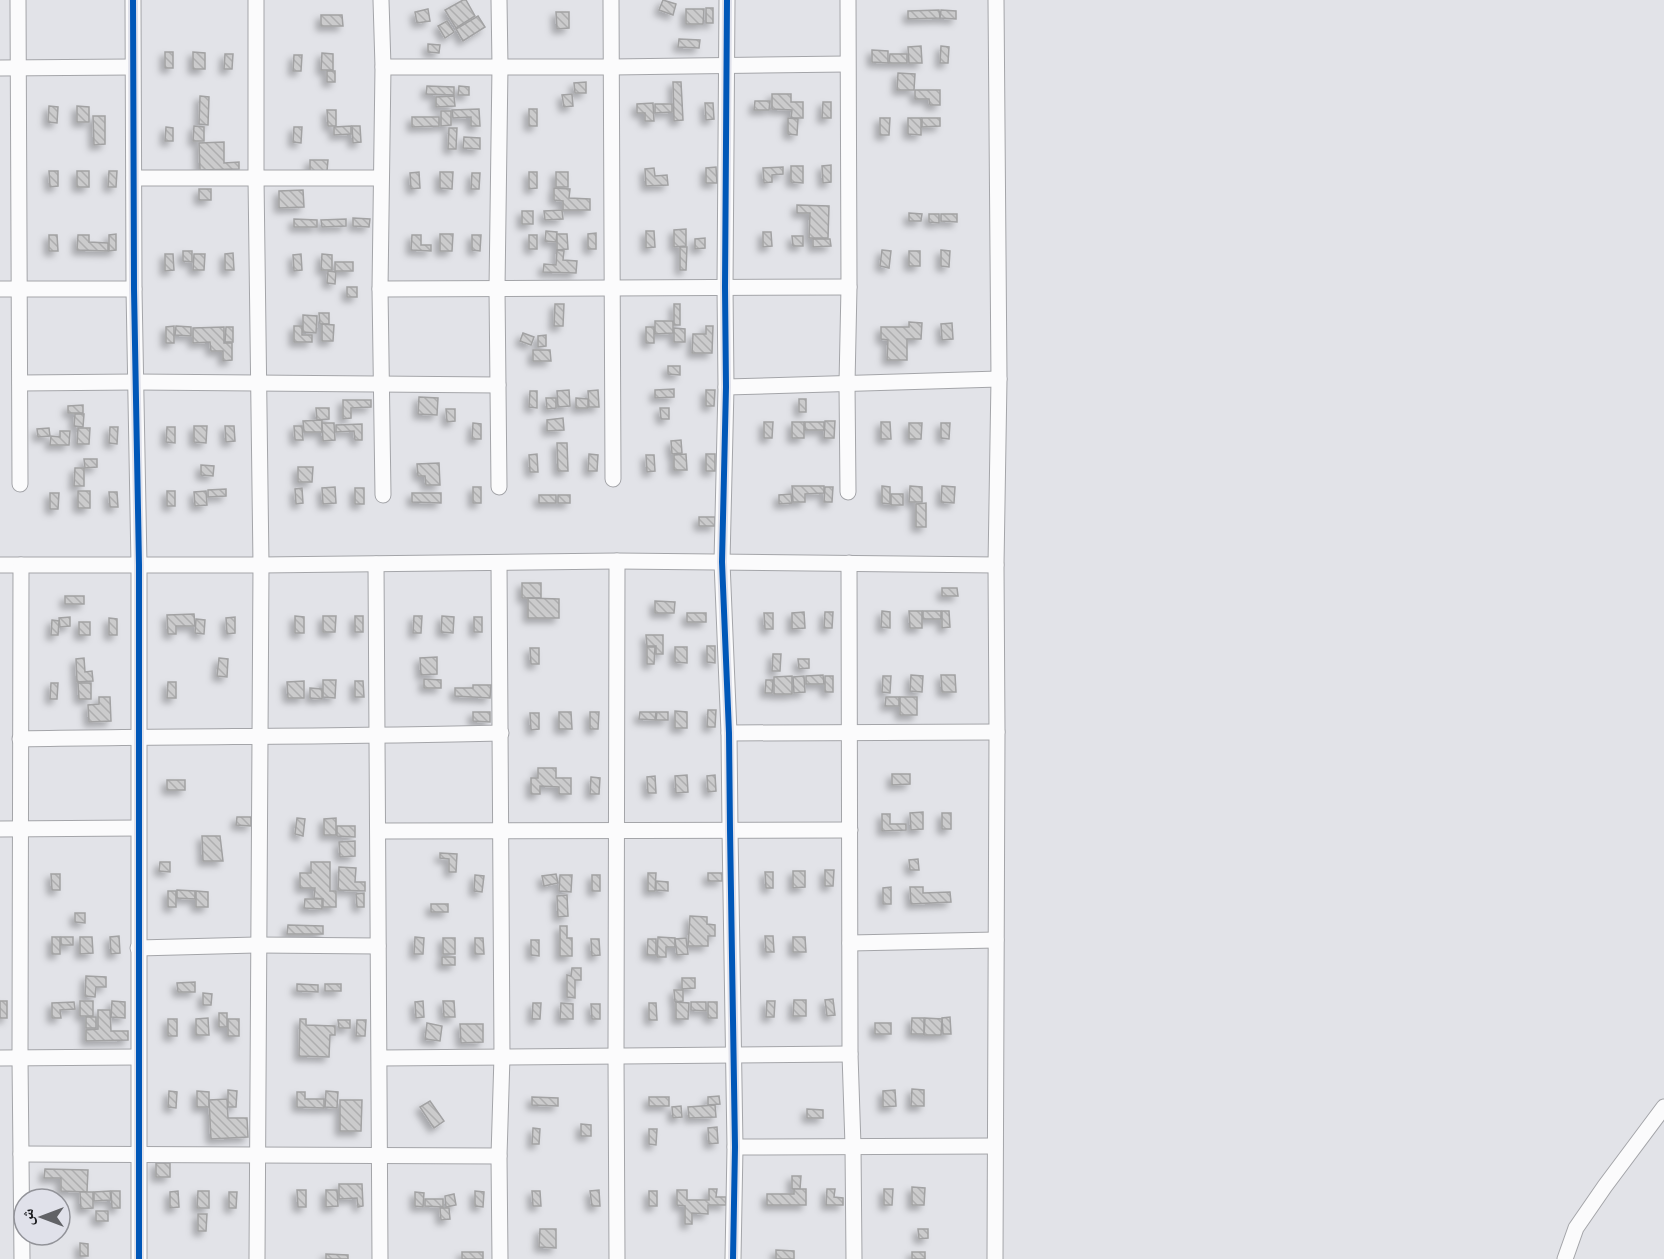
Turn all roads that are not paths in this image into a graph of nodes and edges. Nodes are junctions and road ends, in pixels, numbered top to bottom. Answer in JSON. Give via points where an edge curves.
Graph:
{"nodes":[{"id":1,"x":18,"y":0,"type":"edge"},
{"id":2,"x":133,"y":0,"type":"edge"},
{"id":3,"x":256,"y":0,"type":"edge"},
{"id":4,"x":381,"y":0,"type":"edge"},
{"id":5,"x":499,"y":0,"type":"edge"},
{"id":6,"x":611,"y":0,"type":"edge"},
{"id":7,"x":727,"y":0,"type":"edge"},
{"id":8,"x":848,"y":0,"type":"edge"},
{"id":9,"x":996,"y":0,"type":"edge"},
{"id":10,"x":847,"y":64,"type":"junction"},
{"id":11,"x":500,"y":66,"type":"junction"},
{"id":12,"x":728,"y":66,"type":"junction"},
{"id":13,"x":132,"y":67,"type":"junction"},
{"id":14,"x":382,"y":67,"type":"junction"},
{"id":15,"x":612,"y":67,"type":"junction"},
{"id":16,"x":0,"y":68,"type":"edge"},
{"id":17,"x":19,"y":68,"type":"junction"},
{"id":18,"x":134,"y":178,"type":"junction"},
{"id":19,"x":256,"y":178,"type":"junction"},
{"id":20,"x":381,"y":178,"type":"junction"},
{"id":21,"x":725,"y":287,"type":"junction"},
{"id":22,"x":849,"y":287,"type":"junction"},
{"id":23,"x":0,"y":289,"type":"edge"},
{"id":24,"x":19,"y":289,"type":"junction"},
{"id":25,"x":134,"y":289,"type":"junction"},
{"id":26,"x":380,"y":289,"type":"junction"},
{"id":27,"x":497,"y":289,"type":"junction"},
{"id":28,"x":612,"y":289,"type":"junction"},
{"id":29,"x":999,"y":379,"type":"junction"},
{"id":30,"x":136,"y":382,"type":"junction"},
{"id":31,"x":20,"y":383,"type":"junction"},
{"id":32,"x":258,"y":383,"type":"junction"},
{"id":33,"x":382,"y":383,"type":"junction"},
{"id":34,"x":847,"y":384,"type":"junction"},
{"id":35,"x":498,"y":385,"type":"junction"},
{"id":36,"x":726,"y":387,"type":"junction"},
{"id":37,"x":614,"y":479,"type":"dead end"},
{"id":38,"x":20,"y":484,"type":"dead end"},
{"id":39,"x":499,"y":487,"type":"dead end"},
{"id":40,"x":848,"y":492,"type":"dead end"},
{"id":41,"x":382,"y":495,"type":"dead end"},
{"id":42,"x":617,"y":561,"type":"junction"},
{"id":43,"x":722,"y":562,"type":"junction"},
{"id":44,"x":500,"y":563,"type":"junction"},
{"id":45,"x":849,"y":563,"type":"junction"},
{"id":46,"x":376,"y":564,"type":"junction"},
{"id":47,"x":0,"y":565,"type":"edge"},
{"id":48,"x":21,"y":565,"type":"junction"},
{"id":49,"x":139,"y":565,"type":"junction"},
{"id":50,"x":261,"y":565,"type":"junction"},
{"id":51,"x":996,"y":565,"type":"junction"},
{"id":52,"x":997,"y":732,"type":"junction"},
{"id":53,"x":501,"y":733,"type":"junction"},
{"id":54,"x":729,"y":733,"type":"junction"},
{"id":55,"x":850,"y":734,"type":"junction"},
{"id":56,"x":260,"y":736,"type":"junction"},
{"id":57,"x":377,"y":736,"type":"junction"},
{"id":58,"x":138,"y":737,"type":"junction"},
{"id":59,"x":20,"y":739,"type":"junction"},
{"id":60,"x":138,"y":828,"type":"junction"},
{"id":61,"x":0,"y":829,"type":"edge"},
{"id":62,"x":20,"y":829,"type":"junction"},
{"id":63,"x":617,"y":830,"type":"junction"},
{"id":64,"x":730,"y":830,"type":"junction"},
{"id":65,"x":850,"y":830,"type":"junction"},
{"id":66,"x":379,"y":831,"type":"junction"},
{"id":67,"x":502,"y":831,"type":"junction"},
{"id":68,"x":996,"y":940,"type":"junction"},
{"id":69,"x":850,"y":943,"type":"junction"},
{"id":70,"x":258,"y":945,"type":"junction"},
{"id":71,"x":378,"y":946,"type":"junction"},
{"id":72,"x":138,"y":948,"type":"junction"},
{"id":73,"x":850,"y":1054,"type":"junction"},
{"id":74,"x":734,"y":1055,"type":"junction"},
{"id":75,"x":502,"y":1056,"type":"junction"},
{"id":76,"x":138,"y":1057,"type":"junction"},
{"id":77,"x":616,"y":1057,"type":"junction"},
{"id":78,"x":0,"y":1058,"type":"edge"},
{"id":79,"x":20,"y":1058,"type":"junction"},
{"id":80,"x":380,"y":1058,"type":"junction"},
{"id":81,"x":1664,"y":1107,"type":"edge"},
{"id":82,"x":853,"y":1146,"type":"junction"},
{"id":83,"x":995,"y":1146,"type":"junction"},
{"id":84,"x":735,"y":1147,"type":"junction"},
{"id":85,"x":21,"y":1154,"type":"junction"},
{"id":86,"x":139,"y":1154,"type":"junction"},
{"id":87,"x":257,"y":1155,"type":"junction"},
{"id":88,"x":380,"y":1155,"type":"junction"},
{"id":89,"x":499,"y":1156,"type":"junction"},
{"id":90,"x":21,"y":1259,"type":"edge"},
{"id":91,"x":139,"y":1259,"type":"edge"},
{"id":92,"x":257,"y":1259,"type":"edge"},
{"id":93,"x":380,"y":1259,"type":"edge"},
{"id":94,"x":500,"y":1259,"type":"edge"},
{"id":95,"x":617,"y":1259,"type":"edge"},
{"id":96,"x":733,"y":1259,"type":"edge"},
{"id":97,"x":854,"y":1259,"type":"edge"},
{"id":98,"x":995,"y":1259,"type":"edge"},
{"id":99,"x":1565,"y":1259,"type":"edge"}],
"edges":[{"from":1,"to":17,"type":"street"},
{"from":2,"to":13,"type":"street"},
{"from":3,"to":19,"type":"street"},
{"from":4,"to":14,"type":"street"},
{"from":5,"to":11,"type":"street"},
{"from":6,"to":15,"type":"street"},
{"from":7,"to":12,"type":"street"},
{"from":8,"to":10,"type":"street"},
{"from":9,"to":29,"type":"street"},
{"from":10,"to":12,"type":"street"},
{"from":10,"to":22,"type":"street"},
{"from":11,"to":14,"type":"street"},
{"from":11,"to":15,"type":"street"},
{"from":11,"to":27,"type":"street"},
{"from":12,"to":15,"type":"street"},
{"from":12,"to":21,"type":"street"},
{"from":13,"to":17,"type":"street"},
{"from":13,"to":18,"type":"street"},
{"from":14,"to":20,"type":"street"},
{"from":15,"to":28,"type":"street"},
{"from":16,"to":17,"type":"street"},
{"from":17,"to":24,"type":"street"},
{"from":18,"to":19,"type":"street"},
{"from":18,"to":25,"type":"street"},
{"from":19,"to":20,"type":"street"},
{"from":19,"to":32,"type":"street"},
{"from":20,"to":26,"type":"street"},
{"from":21,"to":22,"type":"street"},
{"from":21,"to":28,"type":"street"},
{"from":21,"to":36,"type":"street"},
{"from":22,"to":34,"type":"street"},
{"from":23,"to":24,"type":"street"},
{"from":24,"to":25,"type":"street"},
{"from":24,"to":31,"type":"street"},
{"from":25,"to":30,"type":"street"},
{"from":26,"to":27,"type":"street"},
{"from":26,"to":33,"type":"street"},
{"from":27,"to":28,"type":"street"},
{"from":27,"to":35,"type":"street"},
{"from":28,"to":37,"type":"street"},
{"from":29,"to":34,"type":"street"},
{"from":29,"to":51,"type":"street"},
{"from":30,"to":31,"type":"street"},
{"from":30,"to":32,"type":"street"},
{"from":30,"to":49,"type":"street"},
{"from":31,"to":38,"type":"street"},
{"from":32,"to":33,"type":"street"},
{"from":32,"to":50,"type":"street"},
{"from":33,"to":35,"type":"street"},
{"from":33,"to":41,"type":"street"},
{"from":34,"to":36,"type":"street"},
{"from":34,"to":40,"type":"street"},
{"from":35,"to":39,"type":"street"},
{"from":36,"to":43,"type":"street"},
{"from":42,"to":43,"type":"street"},
{"from":42,"to":44,"type":"street"},
{"from":42,"to":63,"type":"street"},
{"from":43,"to":45,"type":"street"},
{"from":43,"to":54,"type":"street"},
{"from":44,"to":46,"type":"street"},
{"from":44,"to":53,"type":"street"},
{"from":45,"to":51,"type":"street"},
{"from":45,"to":55,"type":"street"},
{"from":46,"to":50,"type":"street"},
{"from":46,"to":57,"type":"street"},
{"from":47,"to":48,"type":"street"},
{"from":48,"to":49,"type":"street"},
{"from":48,"to":59,"type":"street"},
{"from":49,"to":50,"type":"street"},
{"from":49,"to":58,"type":"street"},
{"from":50,"to":56,"type":"street"},
{"from":51,"to":52,"type":"street"},
{"from":52,"to":55,"type":"street"},
{"from":52,"to":68,"type":"street"},
{"from":53,"to":57,"type":"street"},
{"from":53,"to":67,"type":"street"},
{"from":54,"to":55,"type":"street"},
{"from":54,"to":64,"type":"street"},
{"from":55,"to":65,"type":"street"},
{"from":56,"to":57,"type":"street"},
{"from":56,"to":58,"type":"street"},
{"from":56,"to":70,"type":"street"},
{"from":57,"to":66,"type":"street"},
{"from":58,"to":59,"type":"street"},
{"from":58,"to":60,"type":"street"},
{"from":59,"to":62,"type":"street"},
{"from":60,"to":62,"type":"street"},
{"from":60,"to":72,"type":"street"},
{"from":61,"to":62,"type":"street"},
{"from":62,"to":79,"type":"street"},
{"from":63,"to":64,"type":"street"},
{"from":63,"to":67,"type":"street"},
{"from":63,"to":77,"type":"street"},
{"from":64,"to":65,"type":"street"},
{"from":64,"to":74,"type":"street"},
{"from":65,"to":69,"type":"street"},
{"from":66,"to":67,"type":"street"},
{"from":66,"to":71,"type":"street"},
{"from":67,"to":75,"type":"street"},
{"from":68,"to":69,"type":"street"},
{"from":68,"to":83,"type":"street"},
{"from":69,"to":73,"type":"street"},
{"from":70,"to":71,"type":"street"},
{"from":70,"to":72,"type":"street"},
{"from":70,"to":87,"type":"street"},
{"from":71,"to":80,"type":"street"},
{"from":72,"to":76,"type":"street"},
{"from":73,"to":74,"type":"street"},
{"from":73,"to":82,"type":"street"},
{"from":74,"to":77,"type":"street"},
{"from":74,"to":84,"type":"street"},
{"from":75,"to":77,"type":"street"},
{"from":75,"to":80,"type":"street"},
{"from":75,"to":89,"type":"street"},
{"from":76,"to":79,"type":"street"},
{"from":76,"to":86,"type":"street"},
{"from":77,"to":95,"type":"street"},
{"from":78,"to":79,"type":"street"},
{"from":79,"to":85,"type":"street"},
{"from":80,"to":88,"type":"street"},
{"from":81,"to":99,"type":"street","via":[[1576,1228]]},
{"from":82,"to":83,"type":"street"},
{"from":82,"to":84,"type":"street"},
{"from":82,"to":97,"type":"street"},
{"from":83,"to":98,"type":"street"},
{"from":84,"to":96,"type":"street"},
{"from":85,"to":86,"type":"street"},
{"from":85,"to":90,"type":"street"},
{"from":86,"to":87,"type":"street"},
{"from":86,"to":91,"type":"street"},
{"from":87,"to":88,"type":"street"},
{"from":87,"to":92,"type":"street"},
{"from":88,"to":89,"type":"street"},
{"from":88,"to":93,"type":"street"},
{"from":89,"to":94,"type":"street"}]}
